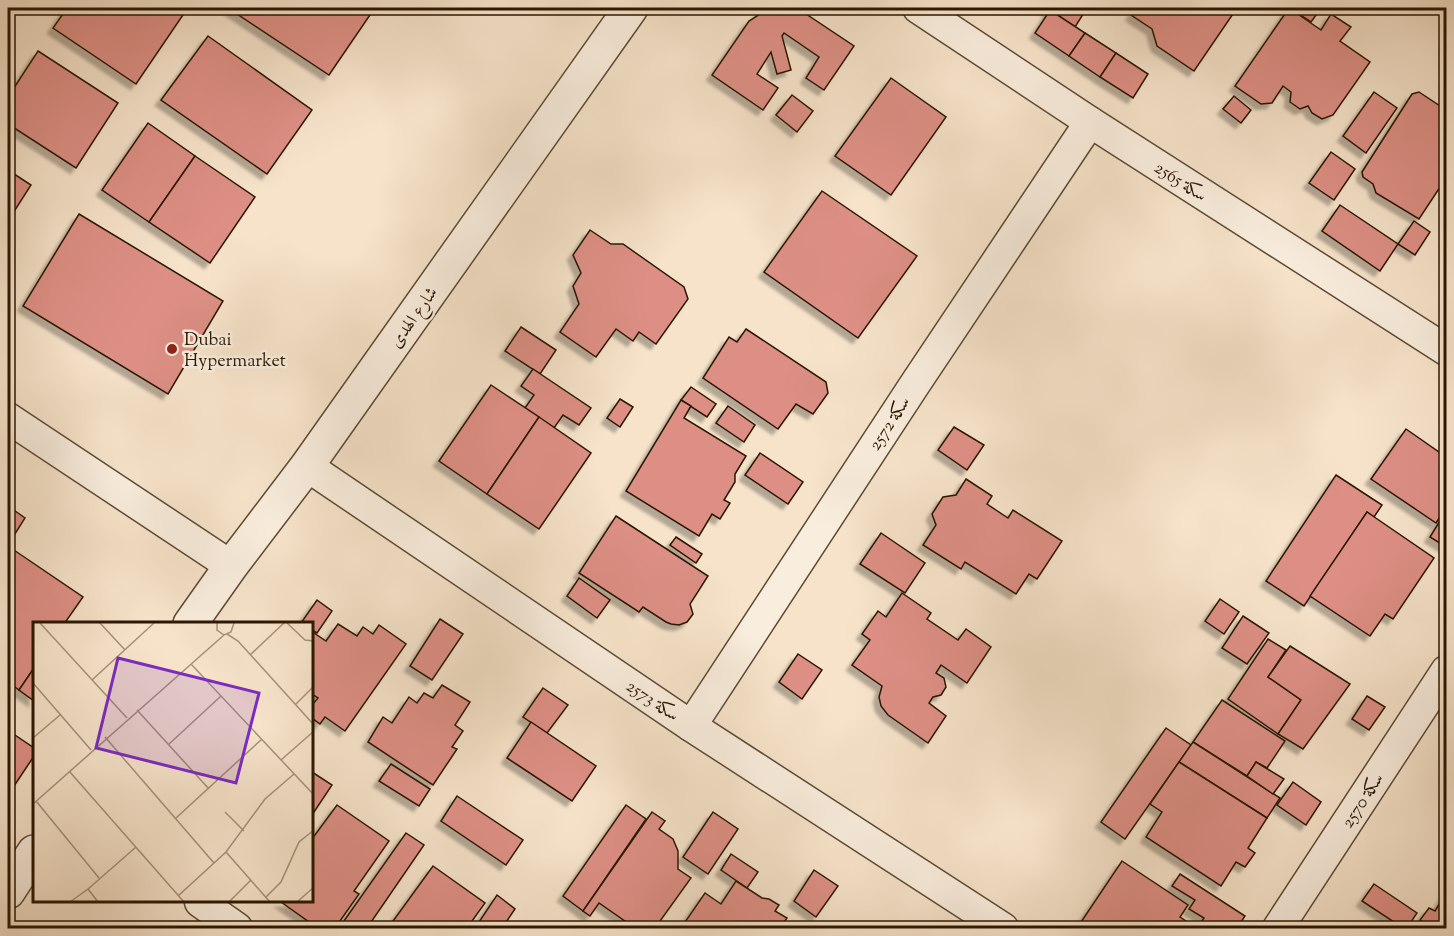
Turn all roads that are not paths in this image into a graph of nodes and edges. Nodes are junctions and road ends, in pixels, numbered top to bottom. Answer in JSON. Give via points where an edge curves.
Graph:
{"nodes":[{"id":1,"x":631,"y":8,"type":"edge"},
{"id":2,"x":918,"y":8,"type":"edge"},
{"id":3,"x":1090,"y":123,"type":"junction"},
{"id":4,"x":1446,"y":350,"type":"edge"},
{"id":5,"x":8,"y":418,"type":"edge"},
{"id":6,"x":307,"y":466,"type":"junction"},
{"id":7,"x":231,"y":566,"type":"junction"},
{"id":8,"x":191,"y":622,"type":"edge"},
{"id":9,"x":1446,"y":671,"type":"edge"},
{"id":10,"x":691,"y":726,"type":"junction"},
{"id":11,"x":33,"y":854,"type":"edge"},
{"id":12,"x":8,"y":892,"type":"edge"},
{"id":13,"x":201,"y":903,"type":"edge"},
{"id":14,"x":237,"y":928,"type":"edge"},
{"id":15,"x":1003,"y":928,"type":"edge"},
{"id":16,"x":1278,"y":928,"type":"edge"}],
"edges":[{"from":1,"to":6,"type":"street","name":"شارع الهدى"},
{"from":2,"to":3,"type":"street","name":"سكة 2565"},
{"from":3,"to":4,"type":"street","name":"سكة 2565"},
{"from":3,"to":10,"type":"street","name":"سكة 2572"},
{"from":5,"to":7,"type":"street"},
{"from":6,"to":7,"type":"street","name":"شارع الهدى"},
{"from":6,"to":10,"type":"street","name":"سكة 2573"},
{"from":7,"to":8,"type":"street","name":"شارع الهدى"},
{"from":9,"to":16,"type":"street","name":"سكة 2570"},
{"from":10,"to":15,"type":"street","name":"سكة 2573"},
{"from":11,"to":12,"type":"street"},
{"from":13,"to":14,"type":"street"}]}
